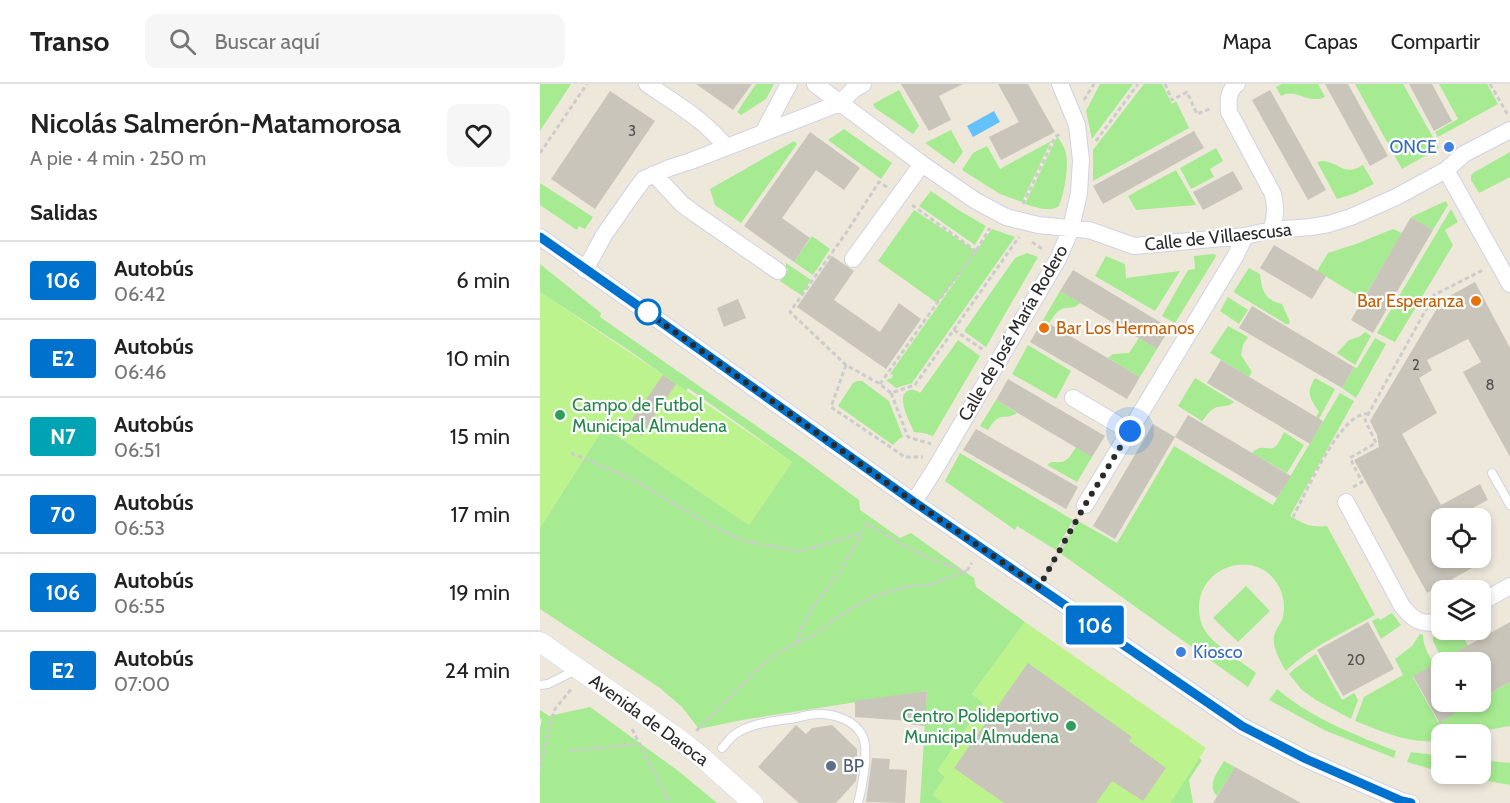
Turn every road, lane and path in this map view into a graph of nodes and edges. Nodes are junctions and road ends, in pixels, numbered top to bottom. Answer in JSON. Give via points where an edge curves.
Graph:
{"nodes":[{"id":1,"x":587,"y":84,"type":"edge"},
{"id":2,"x":647,"y":84,"type":"edge"},
{"id":3,"x":789,"y":84,"type":"edge"},
{"id":4,"x":815,"y":84,"type":"edge"},
{"id":5,"x":863,"y":84,"type":"edge"},
{"id":6,"x":1060,"y":84,"type":"edge"},
{"id":7,"x":1137,"y":84,"type":"edge"},
{"id":8,"x":1165,"y":84,"type":"edge"},
{"id":9,"x":1238,"y":84,"type":"edge"},
{"id":10,"x":1490,"y":84,"type":"edge"},
{"id":11,"x":1228,"y":102,"type":"junction"},
{"id":12,"x":840,"y":103,"type":"junction"},
{"id":13,"x":1510,"y":119,"type":"edge"},
{"id":14,"x":1077,"y":125,"type":"junction"},
{"id":15,"x":1510,"y":130,"type":"edge"},
{"id":16,"x":763,"y":133,"type":"junction"},
{"id":17,"x":726,"y":147,"type":"junction"},
{"id":18,"x":540,"y":153,"type":"edge"},
{"id":19,"x":1082,"y":160,"type":"junction"},
{"id":20,"x":922,"y":164,"type":"junction"},
{"id":21,"x":1446,"y":170,"type":"junction"},
{"id":22,"x":654,"y":174,"type":"junction"},
{"id":23,"x":899,"y":196,"type":"junction"},
{"id":24,"x":991,"y":226,"type":"dead end"},
{"id":25,"x":1021,"y":228,"type":"junction"},
{"id":26,"x":1071,"y":229,"type":"junction"},
{"id":27,"x":1271,"y":230,"type":"junction"},
{"id":28,"x":1245,"y":236,"type":"junction"},
{"id":29,"x":540,"y":237,"type":"edge"},
{"id":30,"x":976,"y":251,"type":"junction"},
{"id":31,"x":853,"y":259,"type":"dead end"},
{"id":32,"x":1497,"y":262,"type":"junction"},
{"id":33,"x":585,"y":270,"type":"junction"},
{"id":34,"x":778,"y":271,"type":"dead end"},
{"id":35,"x":1510,"y":284,"type":"edge"},
{"id":36,"x":954,"y":330,"type":"junction"},
{"id":37,"x":990,"y":354,"type":"dead end"},
{"id":38,"x":846,"y":364,"type":"junction"},
{"id":39,"x":880,"y":384,"type":"junction"},
{"id":40,"x":891,"y":393,"type":"junction"},
{"id":41,"x":1073,"y":398,"type":"dead end"},
{"id":42,"x":1369,"y":413,"type":"junction"},
{"id":43,"x":1130,"y":431,"type":"junction"},
{"id":44,"x":938,"y":447,"type":"dead end"},
{"id":45,"x":571,"y":453,"type":"dead end"},
{"id":46,"x":938,"y":464,"type":"junction"},
{"id":47,"x":1492,"y":473,"type":"dead end"},
{"id":48,"x":914,"y":502,"type":"junction"},
{"id":49,"x":1346,"y":502,"type":"joint"},
{"id":50,"x":1085,"y":505,"type":"joint"},
{"id":51,"x":1510,"y":505,"type":"edge"},
{"id":52,"x":1293,"y":517,"type":"dead end"},
{"id":53,"x":862,"y":533,"type":"junction"},
{"id":54,"x":983,"y":548,"type":"junction"},
{"id":55,"x":966,"y":572,"type":"junction"},
{"id":56,"x":1510,"y":586,"type":"edge"},
{"id":57,"x":1039,"y":587,"type":"junction"},
{"id":58,"x":1491,"y":597,"type":"edge"},
{"id":59,"x":1431,"y":622,"type":"edge"},
{"id":60,"x":540,"y":642,"type":"edge"},
{"id":61,"x":796,"y":643,"type":"junction"},
{"id":62,"x":578,"y":668,"type":"junction"},
{"id":63,"x":540,"y":685,"type":"edge"},
{"id":64,"x":572,"y":688,"type":"dead end"},
{"id":65,"x":642,"y":714,"type":"junction"},
{"id":66,"x":683,"y":742,"type":"junction"},
{"id":67,"x":639,"y":744,"type":"junction"},
{"id":68,"x":722,"y":748,"type":"dead end"},
{"id":69,"x":570,"y":751,"type":"dead end"},
{"id":70,"x":540,"y":769,"type":"edge"},
{"id":71,"x":670,"y":803,"type":"edge"},
{"id":72,"x":753,"y":803,"type":"edge"},
{"id":73,"x":858,"y":803,"type":"edge"},
{"id":74,"x":1411,"y":803,"type":"edge"}],
"edges":[{"from":1,"to":18,"type":"path"},
{"from":2,"to":17,"type":"street","via":[[705,123]]},
{"from":3,"to":16,"type":"street"},
{"from":4,"to":12,"type":"street","name":"Calle de Villaescusa"},
{"from":5,"to":12,"type":"street"},
{"from":6,"to":14,"type":"street","name":"Calle de José María Rodero"},
{"from":7,"to":19,"type":"path"},
{"from":8,"to":11,"type":"path","via":[[1172,100],[1187,92],[1197,114]]},
{"from":9,"to":11,"type":"street","via":[[1232,88]]},
{"from":10,"to":13,"type":"path"},
{"from":11,"to":27,"type":"street","via":[[1229,112],[1273,194],[1276,207]]},
{"from":12,"to":16,"type":"street"},
{"from":12,"to":20,"type":"street","name":"Calle de Villaescusa"},
{"from":14,"to":19,"type":"street","name":"Calle de José María Rodero"},
{"from":14,"to":25,"type":"path","via":[[1055,137],[1023,205]]},
{"from":15,"to":21,"type":"street","name":"Calle de Villaescusa","via":[[1464,154]]},
{"from":16,"to":17,"type":"street"},
{"from":17,"to":22,"type":"street"},
{"from":19,"to":26,"type":"street","name":"Calle de José María Rodero"},
{"from":20,"to":23,"type":"street"},
{"from":20,"to":25,"type":"street","name":"Calle de Villaescusa"},
{"from":21,"to":27,"type":"street","name":"Calle de Villaescusa","via":[[1351,217],[1311,227]]},
{"from":21,"to":32,"type":"street"},
{"from":22,"to":33,"type":"street","via":[[637,188]]},
{"from":22,"to":34,"type":"street","via":[[682,204]]},
{"from":23,"to":30,"type":"path"},
{"from":23,"to":31,"type":"street"},
{"from":23,"to":38,"type":"path","via":[[879,182],[790,312]]},
{"from":24,"to":30,"type":"path"},
{"from":25,"to":26,"type":"street","name":"Calle de Villaescusa","via":[[1038,225]]},
{"from":25,"to":36,"type":"path"},
{"from":26,"to":28,"type":"street","name":"Calle de Villaescusa","via":[[1089,230],[1134,246]]},
{"from":26,"to":46,"type":"street","name":"Calle de José María Rodero","via":[[1058,259]]},
{"from":27,"to":28,"type":"street","name":"Calle de Villaescusa"},
{"from":28,"to":43,"type":"street"},
{"from":29,"to":33,"type":"street"},
{"from":30,"to":39,"type":"path"},
{"from":32,"to":35,"type":"street"},
{"from":32,"to":42,"type":"path","via":[[1434,295]]},
{"from":33,"to":48,"type":"street"},
{"from":36,"to":37,"type":"path"},
{"from":36,"to":40,"type":"path","via":[[915,386]]},
{"from":38,"to":39,"type":"path"},
{"from":38,"to":46,"type":"path","via":[[831,407],[905,457],[921,456]]},
{"from":39,"to":40,"type":"path"},
{"from":40,"to":44,"type":"path","via":[[908,437]]},
{"from":41,"to":43,"type":"street"},
{"from":42,"to":49,"type":"path","via":[[1365,420],[1376,443],[1350,458],[1362,482],[1342,494]]},
{"from":42,"to":52,"type":"path","via":[[1358,416],[1340,433]]},
{"from":43,"to":50,"type":"street"},
{"from":45,"to":53,"type":"path","via":[[634,480],[744,541],[799,550]]},
{"from":46,"to":48,"type":"street","name":"Calle de José María Rodero"},
{"from":47,"to":51,"type":"lane"},
{"from":48,"to":54,"type":"street"},
{"from":49,"to":59,"type":"street","via":[[1402,606],[1412,618]]},
{"from":50,"to":57,"type":"path"},
{"from":53,"to":55,"type":"path","via":[[866,524],[927,558]]},
{"from":53,"to":61,"type":"path","via":[[813,607]]},
{"from":54,"to":55,"type":"path"},
{"from":54,"to":57,"type":"street"},
{"from":55,"to":61,"type":"path","via":[[872,597]]},
{"from":56,"to":58,"type":"street"},
{"from":57,"to":74,"type":"street","via":[[1242,726],[1317,764]]},
{"from":60,"to":62,"type":"street","name":"Avenida de Daroca"},
{"from":61,"to":66,"type":"path","via":[[764,663]]},
{"from":62,"to":63,"type":"lane"},
{"from":62,"to":65,"type":"street","name":"Avenida de Daroca"},
{"from":64,"to":70,"type":"path","via":[[555,709]]},
{"from":65,"to":66,"type":"street","name":"Avenida de Daroca"},
{"from":65,"to":67,"type":"path","via":[[632,730]]},
{"from":66,"to":72,"type":"street","name":"Avenida de Daroca"},
{"from":67,"to":69,"type":"path"},
{"from":67,"to":71,"type":"path"},
{"from":68,"to":73,"type":"lane","via":[[734,735],[763,723],[819,714],[843,718],[854,725],[865,745]]}]}
